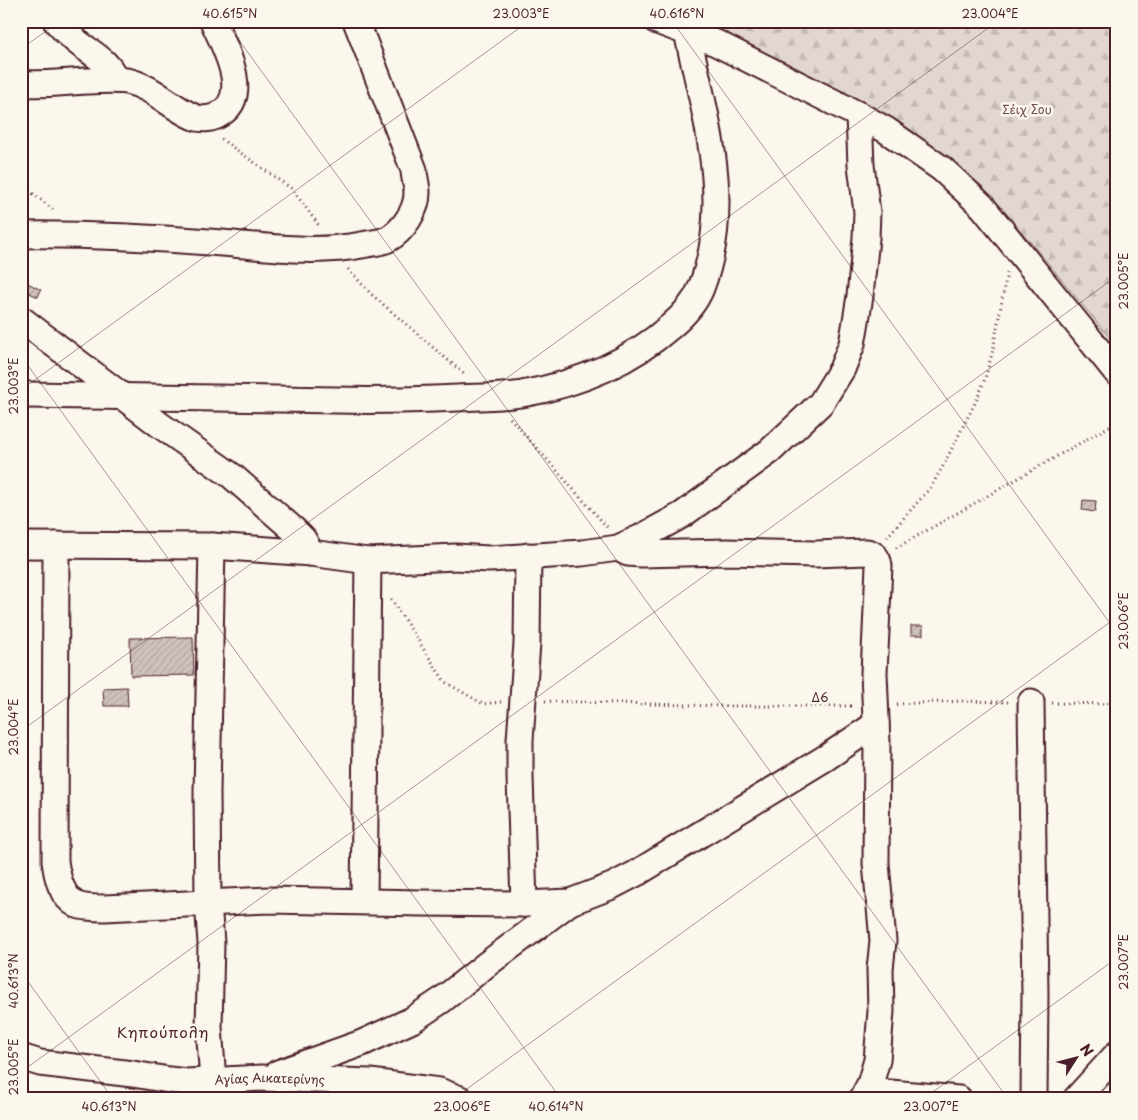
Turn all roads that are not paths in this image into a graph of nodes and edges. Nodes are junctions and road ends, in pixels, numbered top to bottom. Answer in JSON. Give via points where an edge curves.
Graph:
{"nodes":[{"id":1,"x":56,"y":21,"type":"edge"},
{"id":2,"x":213,"y":21,"type":"edge"},
{"id":3,"x":356,"y":21,"type":"edge"},
{"id":4,"x":657,"y":21,"type":"edge"},
{"id":5,"x":688,"y":32,"type":"junction"},
{"id":6,"x":115,"y":80,"type":"junction"},
{"id":7,"x":21,"y":84,"type":"edge"},
{"id":8,"x":859,"y":114,"type":"junction"},
{"id":9,"x":21,"y":235,"type":"edge"},
{"id":10,"x":21,"y":319,"type":"edge"},
{"id":11,"x":1117,"y":373,"type":"edge"},
{"id":12,"x":21,"y":395,"type":"edge"},
{"id":13,"x":124,"y":396,"type":"junction"},
{"id":14,"x":21,"y":545,"type":"edge"},
{"id":15,"x":56,"y":545,"type":"junction"},
{"id":16,"x":212,"y":546,"type":"junction"},
{"id":17,"x":618,"y":548,"type":"junction"},
{"id":18,"x":311,"y":553,"type":"junction"},
{"id":19,"x":528,"y":556,"type":"junction"},
{"id":20,"x":368,"y":570,"type":"junction"},
{"id":21,"x":1031,"y":702,"type":"road end"},
{"id":22,"x":876,"y":714,"type":"junction"},
{"id":23,"x":364,"y":901,"type":"junction"},
{"id":24,"x":208,"y":902,"type":"junction"},
{"id":25,"x":570,"y":902,"type":"junction"},
{"id":26,"x":524,"y":904,"type":"junction"},
{"id":27,"x":1117,"y":1054,"type":"edge"},
{"id":28,"x":21,"y":1057,"type":"edge"},
{"id":29,"x":262,"y":1078,"type":"junction"},
{"id":30,"x":214,"y":1080,"type":"junction"},
{"id":31,"x":865,"y":1095,"type":"edge"},
{"id":32,"x":1036,"y":1098,"type":"edge"},
{"id":33,"x":234,"y":1099,"type":"edge"},
{"id":34,"x":460,"y":1099,"type":"edge"},
{"id":35,"x":959,"y":1099,"type":"edge"},
{"id":36,"x":1076,"y":1099,"type":"edge"}],
"edges":[{"from":1,"to":6,"type":"street","via":[[107,65]]},
{"from":2,"to":6,"type":"street","via":[[232,66],[234,79],[233,96],[221,114],[209,118],[195,117],[148,88]]},
{"from":3,"to":9,"type":"street","via":[[414,170],[417,193],[413,209],[404,226],[392,236],[378,242],[322,251],[83,234]]},
{"from":4,"to":5,"type":"street"},
{"from":5,"to":8,"type":"street"},
{"from":5,"to":13,"type":"street","via":[[716,168],[716,231],[701,290],[691,307],[654,341],[615,365],[550,388],[520,394],[388,401]]},
{"from":6,"to":7,"type":"street"},
{"from":8,"to":11,"type":"street","via":[[960,184],[982,206]]},
{"from":8,"to":17,"type":"street","via":[[867,212],[864,262],[852,344],[832,389],[796,428],[739,475],[682,515]]},
{"from":10,"to":13,"type":"street"},
{"from":12,"to":13,"type":"street"},
{"from":13,"to":18,"type":"street","via":[[272,509],[303,539]]},
{"from":14,"to":15,"type":"street"},
{"from":15,"to":16,"type":"street"},
{"from":15,"to":24,"type":"street","via":[[57,879],[76,904],[86,907]]},
{"from":16,"to":18,"type":"street"},
{"from":16,"to":24,"type":"street"},
{"from":17,"to":19,"type":"street"},
{"from":17,"to":22,"type":"street","via":[[642,554],[866,552],[875,556],[879,566],[874,650]]},
{"from":18,"to":20,"type":"street"},
{"from":19,"to":20,"type":"street","via":[[418,558]]},
{"from":19,"to":26,"type":"street","via":[[529,600],[520,740]]},
{"from":20,"to":23,"type":"street"},
{"from":21,"to":32,"type":"street"},
{"from":22,"to":25,"type":"street","via":[[826,757],[637,873]]},
{"from":22,"to":31,"type":"street","via":[[876,863],[883,941],[881,1011],[874,1072]]},
{"from":23,"to":24,"type":"street"},
{"from":23,"to":26,"type":"street"},
{"from":24,"to":30,"type":"street","via":[[209,1027]]},
{"from":25,"to":26,"type":"street"},
{"from":25,"to":29,"type":"street","via":[[412,1020],[362,1043]]},
{"from":27,"to":36,"type":"street"},
{"from":28,"to":30,"type":"street","name":"Αγίας Αικατερίνης","via":[[40,1063],[169,1080]]},
{"from":29,"to":30,"type":"street","name":"Αγίας Αικατερίνης"},
{"from":29,"to":34,"type":"street","name":"Αγίας Αικατερίνης","via":[[370,1082],[439,1091]]},
{"from":30,"to":33,"type":"street"},
{"from":31,"to":35,"type":"street"}]}
